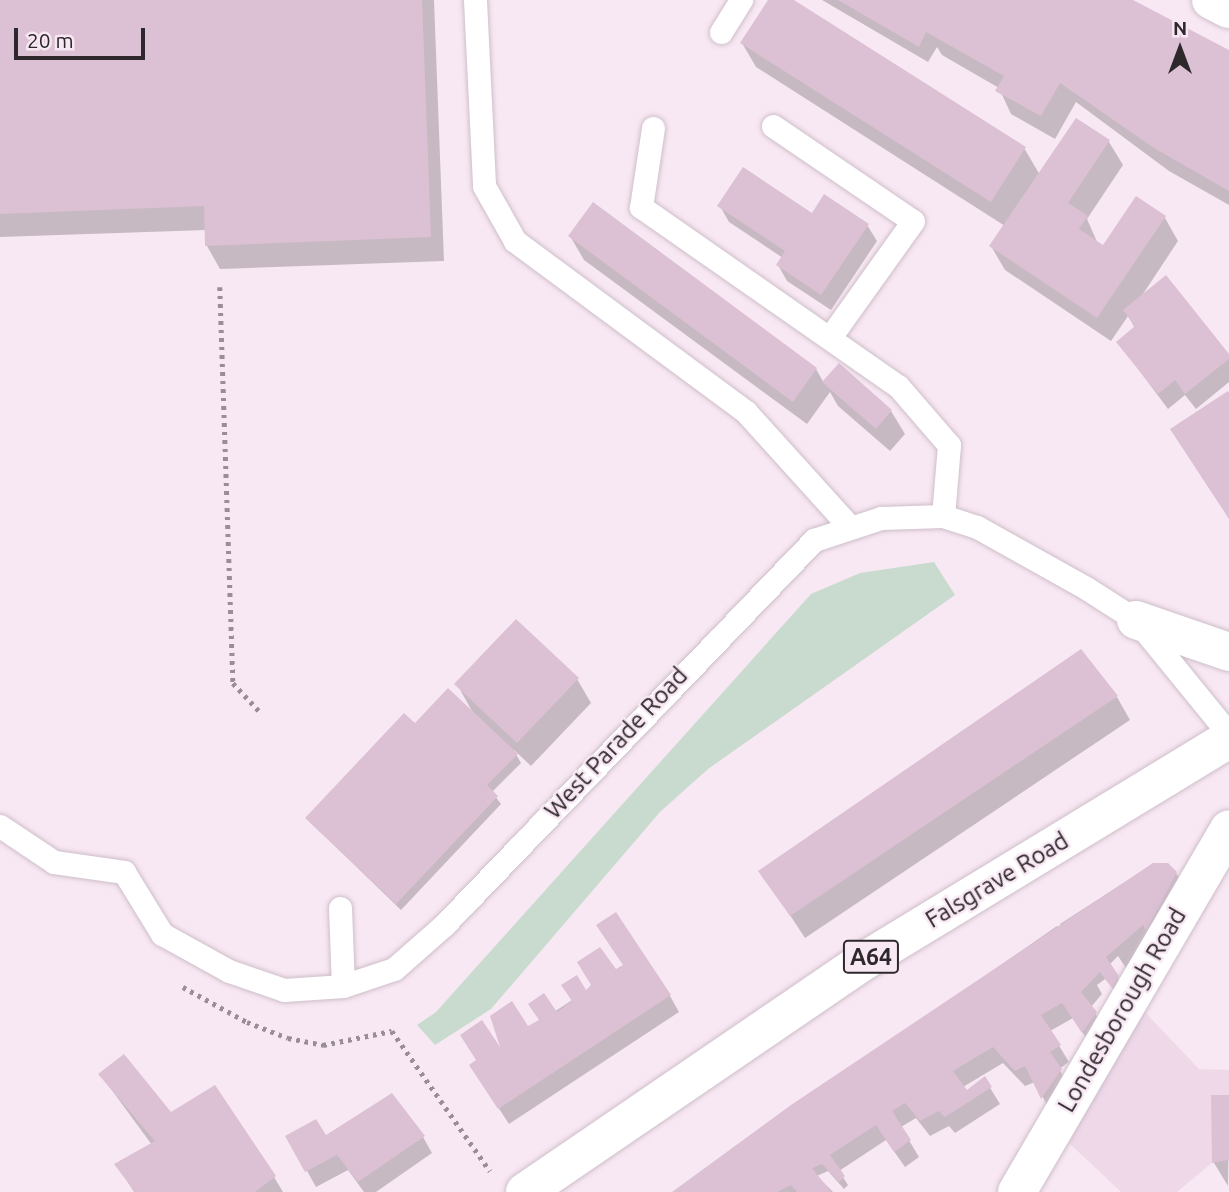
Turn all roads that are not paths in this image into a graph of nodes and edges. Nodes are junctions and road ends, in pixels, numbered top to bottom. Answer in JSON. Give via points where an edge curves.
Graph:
{"nodes":[{"id":1,"x":475,"y":0,"type":"edge"},
{"id":2,"x":741,"y":0,"type":"edge"},
{"id":3,"x":1211,"y":0,"type":"edge"},
{"id":4,"x":1229,"y":9,"type":"edge"},
{"id":5,"x":721,"y":32,"type":"dead end"},
{"id":6,"x":773,"y":126,"type":"dead end"},
{"id":7,"x":653,"y":128,"type":"dead end"},
{"id":8,"x":831,"y":336,"type":"junction"},
{"id":9,"x":943,"y":516,"type":"junction"},
{"id":10,"x":849,"y":526,"type":"junction"},
{"id":11,"x":1136,"y":620,"type":"junction"},
{"id":12,"x":1229,"y":652,"type":"edge"},
{"id":13,"x":1229,"y":736,"type":"edge"},
{"id":14,"x":0,"y":826,"type":"edge"},
{"id":15,"x":1229,"y":829,"type":"edge"},
{"id":16,"x":340,"y":908,"type":"dead end"},
{"id":17,"x":343,"y":986,"type":"junction"},
{"id":18,"x":511,"y":1187,"type":"edge"},
{"id":19,"x":1017,"y":1192,"type":"edge"}],
"edges":[{"from":1,"to":10,"type":"lane","via":[[484,186],[515,241],[746,412]]},
{"from":2,"to":5,"type":"lane"},
{"from":3,"to":4,"type":"main road"},
{"from":6,"to":8,"type":"lane","via":[[913,221]]},
{"from":7,"to":8,"type":"lane","via":[[641,207]]},
{"from":8,"to":9,"type":"lane","via":[[898,386],[949,445]]},
{"from":9,"to":10,"type":"lane","name":"West Parade Road","via":[[881,518]]},
{"from":9,"to":11,"type":"lane","name":"West Parade Road","via":[[977,527],[1030,554]]},
{"from":10,"to":17,"type":"lane","name":"West Parade Road","via":[[814,540],[747,606],[445,924],[394,969]]},
{"from":11,"to":12,"type":"main road","name":"West Parade Road"},
{"from":11,"to":13,"type":"lane","name":"West Parade Road"},
{"from":13,"to":18,"type":"main road","name":"Falsgrave Road","number":"A64","via":[[864,961]]},
{"from":14,"to":17,"type":"lane","name":"West Parade Road","via":[[54,862],[124,872],[162,933],[229,971],[284,990]]},
{"from":15,"to":19,"type":"main road","name":"Londesborough Road"},
{"from":16,"to":17,"type":"lane"}]}
